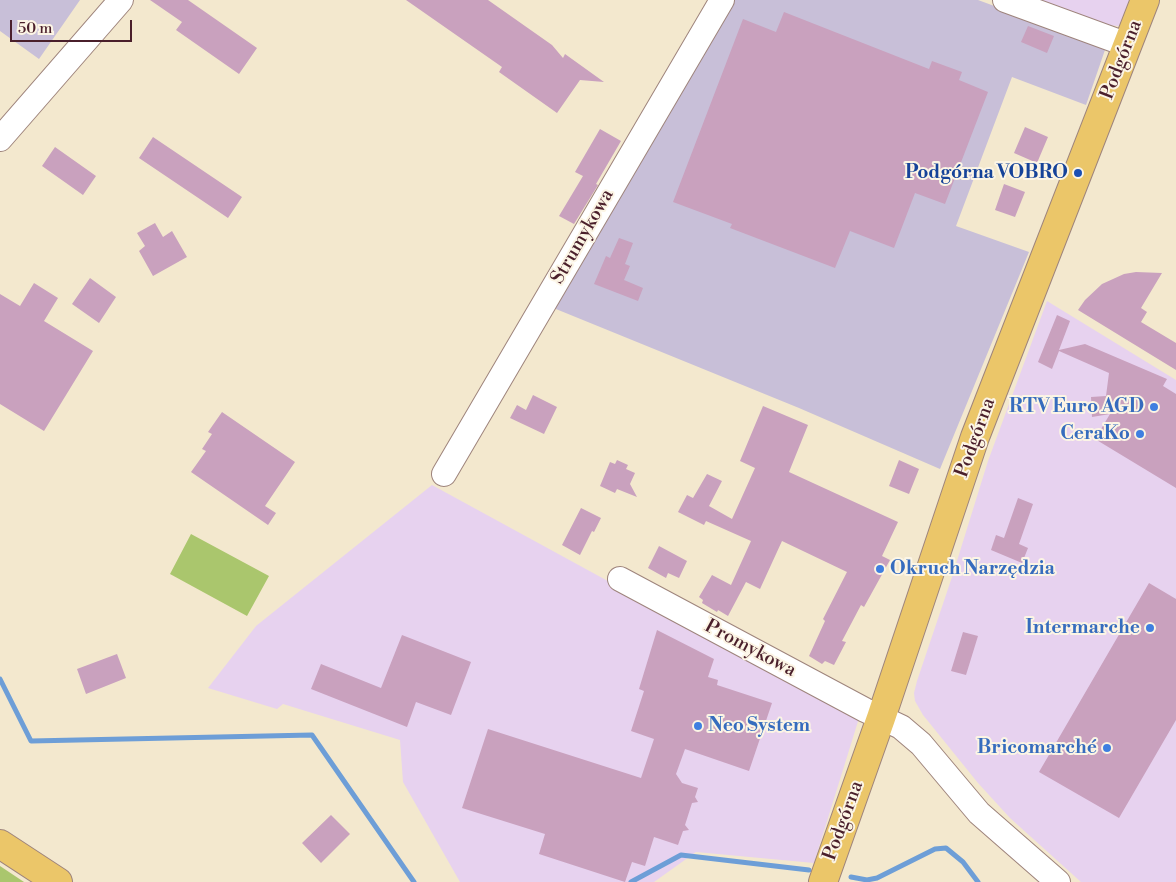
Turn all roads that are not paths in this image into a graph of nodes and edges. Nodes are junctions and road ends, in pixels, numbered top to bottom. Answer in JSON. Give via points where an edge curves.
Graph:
{"nodes":[{"id":1,"x":121,"y":0,"type":"edge"},
{"id":2,"x":722,"y":0,"type":"edge"},
{"id":3,"x":1005,"y":0,"type":"edge"},
{"id":4,"x":1145,"y":0,"type":"edge"},
{"id":5,"x":1128,"y":45,"type":"junction"},
{"id":6,"x":0,"y":139,"type":"edge"},
{"id":7,"x":444,"y":474,"type":"dead end"},
{"id":8,"x":620,"y":579,"type":"dead end"},
{"id":9,"x":881,"y":718,"type":"junction"},
{"id":10,"x":0,"y":844,"type":"edge"},
{"id":11,"x":58,"y":882,"type":"edge"},
{"id":12,"x":823,"y":882,"type":"edge"},
{"id":13,"x":1058,"y":882,"type":"edge"}],
"edges":[{"from":1,"to":6,"type":"street"},
{"from":2,"to":7,"type":"street","name":"Strumykowa"},
{"from":3,"to":5,"type":"street"},
{"from":4,"to":5,"type":"main road","name":"Podgórna"},
{"from":5,"to":9,"type":"main road","name":"Podgórna","via":[[975,437]]},
{"from":8,"to":9,"type":"street","name":"Promykowa"},
{"from":9,"to":12,"type":"main road","name":"Podgórna"},
{"from":9,"to":13,"type":"street","name":"Promykowa","via":[[901,727],[920,744],[979,813]]},
{"from":10,"to":11,"type":"main road"}]}
